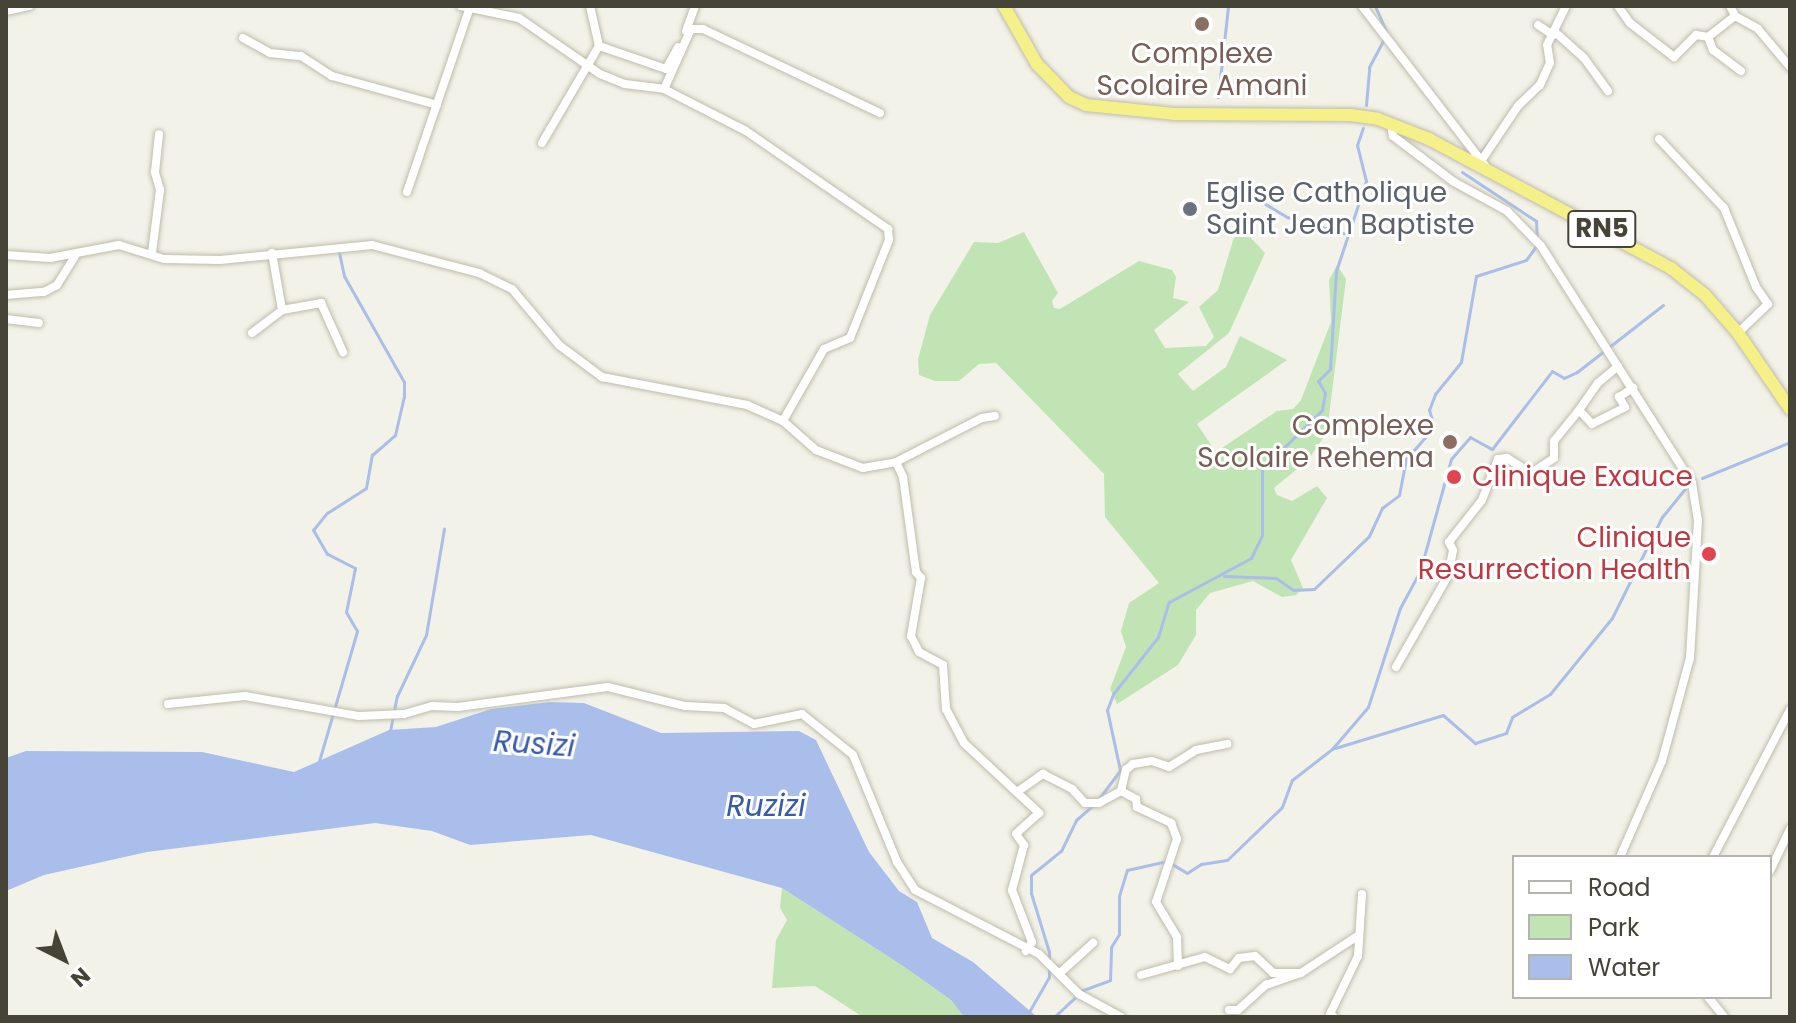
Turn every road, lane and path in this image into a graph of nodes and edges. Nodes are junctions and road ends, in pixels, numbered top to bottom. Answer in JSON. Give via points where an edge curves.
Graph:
{"nodes":[{"id":1,"x":29,"y":6,"type":"edge"},
{"id":2,"x":461,"y":6,"type":"edge"},
{"id":3,"x":590,"y":6,"type":"edge"},
{"id":4,"x":695,"y":6,"type":"edge"},
{"id":5,"x":1004,"y":6,"type":"edge"},
{"id":6,"x":1362,"y":6,"type":"edge"},
{"id":7,"x":1566,"y":6,"type":"edge"},
{"id":8,"x":1618,"y":6,"type":"edge"},
{"id":9,"x":1730,"y":6,"type":"edge"},
{"id":10,"x":470,"y":7,"type":"edge"},
{"id":11,"x":6,"y":11,"type":"edge"},
{"id":12,"x":1735,"y":16,"type":"junction"},
{"id":13,"x":1538,"y":25,"type":"dead end"},
{"id":14,"x":1554,"y":34,"type":"junction"},
{"id":15,"x":1708,"y":37,"type":"junction"},
{"id":16,"x":243,"y":38,"type":"dead end"},
{"id":17,"x":599,"y":46,"type":"junction"},
{"id":18,"x":590,"y":65,"type":"junction"},
{"id":19,"x":1790,"y":67,"type":"edge"},
{"id":20,"x":1741,"y":71,"type":"dead end"},
{"id":21,"x":664,"y":89,"type":"junction"},
{"id":22,"x":1608,"y":91,"type":"dead end"},
{"id":23,"x":437,"y":105,"type":"junction"},
{"id":24,"x":880,"y":113,"type":"dead end"},
{"id":25,"x":1391,"y":124,"type":"junction"},
{"id":26,"x":159,"y":134,"type":"dead end"},
{"id":27,"x":1659,"y":139,"type":"dead end"},
{"id":28,"x":542,"y":143,"type":"dead end"},
{"id":29,"x":1481,"y":161,"type":"junction"},
{"id":30,"x":1490,"y":173,"type":"junction"},
{"id":31,"x":407,"y":192,"type":"dead end"},
{"id":32,"x":152,"y":253,"type":"junction"},
{"id":33,"x":272,"y":253,"type":"junction"},
{"id":34,"x":6,"y":255,"type":"edge"},
{"id":35,"x":75,"y":256,"type":"junction"},
{"id":36,"x":6,"y":295,"type":"edge"},
{"id":37,"x":282,"y":310,"type":"junction"},
{"id":38,"x":6,"y":319,"type":"edge"},
{"id":39,"x":39,"y":323,"type":"dead end"},
{"id":40,"x":252,"y":333,"type":"dead end"},
{"id":41,"x":1738,"y":333,"type":"junction"},
{"id":42,"x":343,"y":352,"type":"dead end"},
{"id":43,"x":1618,"y":366,"type":"junction"},
{"id":44,"x":1633,"y":388,"type":"junction"},
{"id":45,"x":1790,"y":409,"type":"edge"},
{"id":46,"x":1579,"y":410,"type":"junction"},
{"id":47,"x":995,"y":416,"type":"dead end"},
{"id":48,"x":783,"y":421,"type":"junction"},
{"id":49,"x":896,"y":462,"type":"junction"},
{"id":50,"x":1396,"y":667,"type":"dead end"},
{"id":51,"x":168,"y":704,"type":"dead end"},
{"id":52,"x":1790,"y":710,"type":"edge"},
{"id":53,"x":1227,"y":744,"type":"dead end"},
{"id":54,"x":1121,"y":791,"type":"junction"},
{"id":55,"x":1017,"y":792,"type":"junction"},
{"id":56,"x":1790,"y":829,"type":"edge"},
{"id":57,"x":1621,"y":855,"type":"edge"},
{"id":58,"x":1714,"y":855,"type":"edge"},
{"id":59,"x":1772,"y":867,"type":"edge"},
{"id":60,"x":1362,"y":894,"type":"dead end"},
{"id":61,"x":1359,"y":935,"type":"junction"},
{"id":62,"x":1093,"y":943,"type":"dead end"},
{"id":63,"x":1026,"y":951,"type":"junction"},
{"id":64,"x":1178,"y":966,"type":"junction"},
{"id":65,"x":1056,"y":969,"type":"junction"},
{"id":66,"x":1301,"y":973,"type":"junction"},
{"id":67,"x":1141,"y":975,"type":"dead end"},
{"id":68,"x":1710,"y":999,"type":"edge"},
{"id":69,"x":1229,"y":1010,"type":"dead end"},
{"id":70,"x":1331,"y":1016,"type":"edge"},
{"id":71,"x":1121,"y":1017,"type":"edge"},
{"id":72,"x":1724,"y":1017,"type":"edge"}],
"edges":[{"from":1,"to":11,"type":"street"},
{"from":2,"to":10,"type":"street"},
{"from":3,"to":17,"type":"street"},
{"from":4,"to":17,"type":"street","via":[[666,69]]},
{"from":5,"to":25,"type":"highway","number":"RN5","via":[[1037,64],[1069,97],[1086,105],[1174,114],[1351,115]]},
{"from":6,"to":29,"type":"street"},
{"from":7,"to":14,"type":"street"},
{"from":8,"to":15,"type":"street","via":[[1630,23],[1674,57],[1696,35]]},
{"from":9,"to":12,"type":"street"},
{"from":10,"to":18,"type":"street","via":[[535,25]]},
{"from":10,"to":23,"type":"street"},
{"from":12,"to":15,"type":"street"},
{"from":12,"to":19,"type":"street","via":[[1758,29]]},
{"from":13,"to":14,"type":"street"},
{"from":14,"to":22,"type":"street","via":[[1584,58]]},
{"from":14,"to":29,"type":"street","via":[[1540,85],[1518,106]]},
{"from":15,"to":20,"type":"street","via":[[1713,50]]},
{"from":16,"to":23,"type":"street","via":[[270,53],[301,56],[332,76]]},
{"from":17,"to":18,"type":"street"},
{"from":18,"to":21,"type":"street","via":[[625,84]]},
{"from":18,"to":28,"type":"street"},
{"from":21,"to":24,"type":"street","via":[[691,29],[703,29]]},
{"from":21,"to":48,"type":"street","via":[[793,160],[890,234],[850,338],[824,349]]},
{"from":23,"to":31,"type":"street"},
{"from":25,"to":30,"type":"highway","number":"RN5"},
{"from":25,"to":43,"type":"street","via":[[1393,136],[1454,182],[1507,211],[1541,246]]},
{"from":26,"to":32,"type":"street","via":[[155,172],[160,190]]},
{"from":27,"to":41,"type":"street","via":[[1724,208],[1768,304]]},
{"from":29,"to":30,"type":"street"},
{"from":30,"to":41,"type":"highway","number":"RN5","via":[[1672,269],[1705,295]]},
{"from":32,"to":33,"type":"street","via":[[164,259],[220,260]]},
{"from":32,"to":35,"type":"street","via":[[119,245]]},
{"from":33,"to":37,"type":"street"},
{"from":33,"to":48,"type":"street","via":[[372,245],[479,273],[512,289],[559,345],[602,377],[747,405]]},
{"from":34,"to":35,"type":"street","via":[[31,260]]},
{"from":35,"to":36,"type":"street","via":[[57,285],[44,292]]},
{"from":37,"to":40,"type":"street"},
{"from":37,"to":42,"type":"street","via":[[321,303]]},
{"from":38,"to":39,"type":"street"},
{"from":41,"to":45,"type":"highway","number":"RN5"},
{"from":43,"to":44,"type":"street"},
{"from":43,"to":46,"type":"street"},
{"from":44,"to":46,"type":"street","via":[[1619,397],[1625,407],[1592,424]]},
{"from":44,"to":57,"type":"street","via":[[1692,483],[1698,520],[1690,658],[1662,761]]},
{"from":46,"to":50,"type":"street","via":[[1554,441],[1554,458],[1531,473],[1507,458],[1498,459],[1482,500],[1449,542],[1453,550],[1448,576]]},
{"from":47,"to":49,"type":"street"},
{"from":48,"to":49,"type":"street","via":[[816,450],[844,463],[871,468]]},
{"from":49,"to":55,"type":"street","via":[[921,578],[911,636],[919,652],[943,665],[946,709],[964,743]]},
{"from":51,"to":63,"type":"street","via":[[245,696],[367,715],[404,714],[432,706],[608,687],[685,706],[716,706],[754,724],[802,714],[853,755],[897,862],[915,890],[966,913]]},
{"from":52,"to":58,"type":"street"},
{"from":53,"to":54,"type":"street","via":[[1204,747],[1169,767],[1152,761],[1133,764]]},
{"from":54,"to":55,"type":"street","via":[[1099,803],[1085,803],[1072,789],[1043,774]]},
{"from":54,"to":64,"type":"street","via":[[1136,799],[1137,807],[1171,823],[1177,839],[1156,902],[1177,937]]},
{"from":55,"to":63,"type":"street","via":[[1039,813],[1016,834],[1024,845],[1012,890],[1032,942]]},
{"from":56,"to":59,"type":"street"},
{"from":60,"to":61,"type":"street"},
{"from":61,"to":66,"type":"street"},
{"from":61,"to":70,"type":"street","via":[[1358,956]]},
{"from":62,"to":65,"type":"street"},
{"from":63,"to":65,"type":"street"},
{"from":64,"to":66,"type":"street","via":[[1205,957],[1230,969],[1239,958],[1255,956],[1273,973]]},
{"from":64,"to":67,"type":"street"},
{"from":65,"to":71,"type":"street","via":[[1079,994]]},
{"from":66,"to":69,"type":"street","via":[[1266,985],[1238,1010]]},
{"from":68,"to":72,"type":"street"}]}
